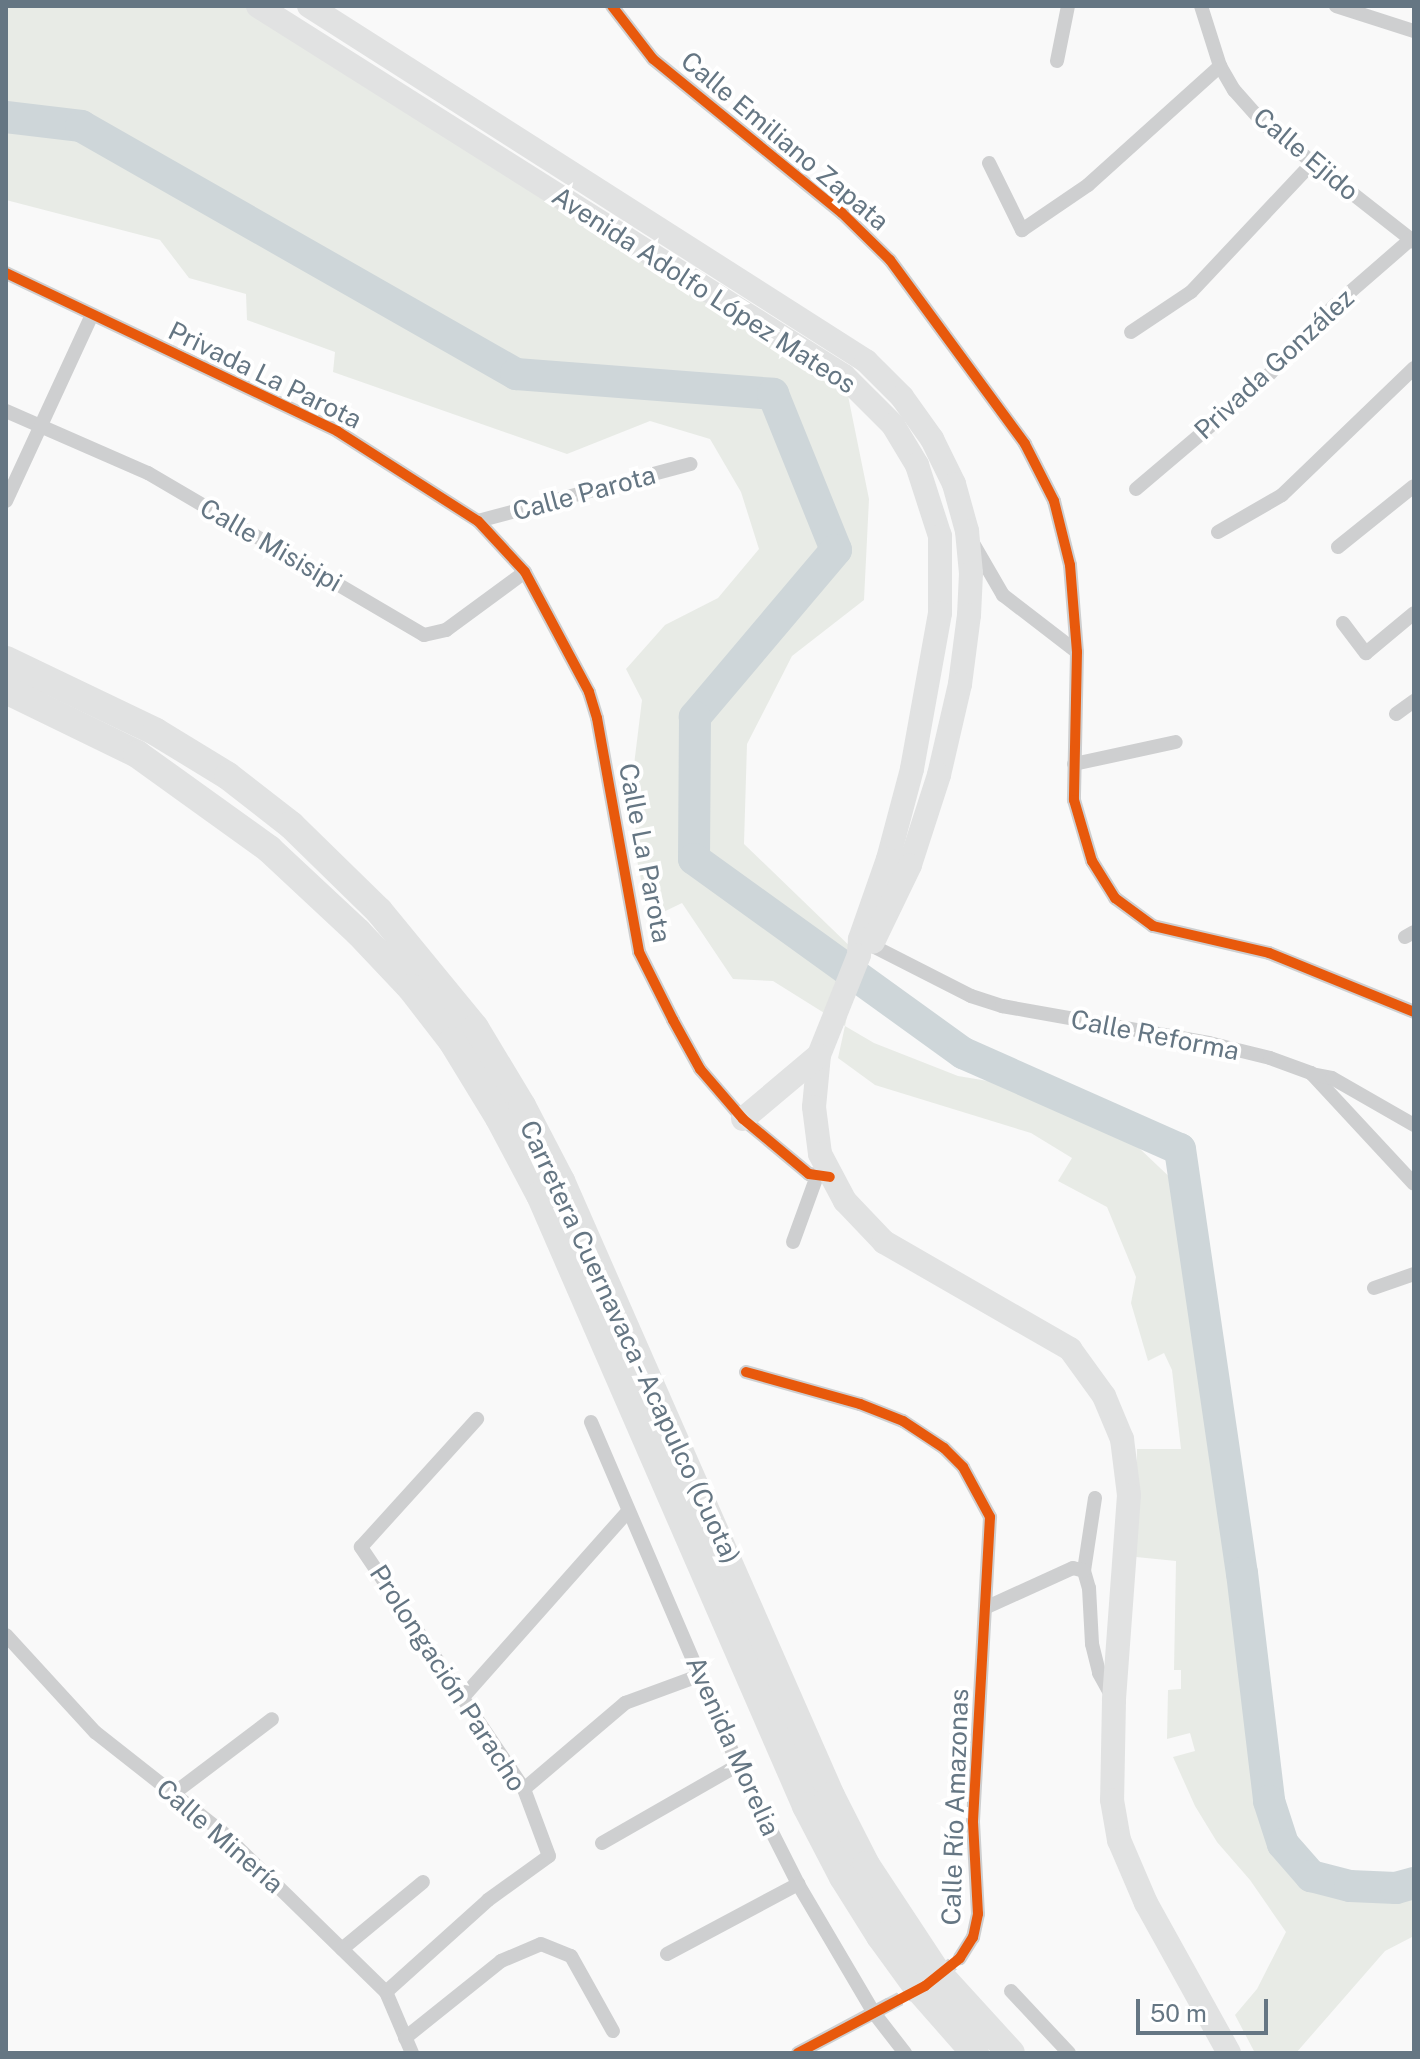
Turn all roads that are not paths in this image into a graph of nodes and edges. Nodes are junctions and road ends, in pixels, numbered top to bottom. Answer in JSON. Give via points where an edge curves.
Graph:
{"nodes":[{"id":1,"x":258,"y":6,"type":"edge"},
{"id":2,"x":309,"y":6,"type":"edge"},
{"id":3,"x":612,"y":6,"type":"edge"},
{"id":4,"x":1068,"y":6,"type":"edge"},
{"id":5,"x":1201,"y":6,"type":"edge"},
{"id":6,"x":1336,"y":6,"type":"edge"},
{"id":7,"x":1414,"y":31,"type":"edge"},
{"id":8,"x":1057,"y":61,"type":"dead end"},
{"id":9,"x":1220,"y":66,"type":"junction"},
{"id":10,"x":989,"y":163,"type":"dead end"},
{"id":11,"x":1311,"y":164,"type":"junction"},
{"id":12,"x":1412,"y":240,"type":"edge"},
{"id":13,"x":6,"y":273,"type":"edge"},
{"id":14,"x":92,"y":315,"type":"junction"},
{"id":15,"x":1131,"y":332,"type":"dead end"},
{"id":16,"x":1414,"y":368,"type":"edge"},
{"id":17,"x":6,"y":411,"type":"edge"},
{"id":18,"x":41,"y":427,"type":"junction"},
{"id":19,"x":690,"y":464,"type":"dead end"},
{"id":20,"x":1414,"y":486,"type":"edge"},
{"id":21,"x":1136,"y":489,"type":"dead end"},
{"id":22,"x":6,"y":501,"type":"edge"},
{"id":23,"x":478,"y":521,"type":"junction"},
{"id":24,"x":967,"y":531,"type":"junction"},
{"id":25,"x":1218,"y":532,"type":"dead end"},
{"id":26,"x":1338,"y":547,"type":"dead end"},
{"id":27,"x":525,"y":572,"type":"junction"},
{"id":28,"x":1414,"y":613,"type":"edge"},
{"id":29,"x":1343,"y":623,"type":"dead end"},
{"id":30,"x":1077,"y":652,"type":"junction"},
{"id":31,"x":6,"y":660,"type":"edge"},
{"id":32,"x":6,"y":690,"type":"edge"},
{"id":33,"x":1414,"y":701,"type":"edge"},
{"id":34,"x":1396,"y":714,"type":"dead end"},
{"id":35,"x":1176,"y":742,"type":"dead end"},
{"id":36,"x":1074,"y":764,"type":"junction"},
{"id":37,"x":861,"y":951,"type":"junction"},
{"id":38,"x":1414,"y":1012,"type":"edge"},
{"id":39,"x":819,"y":1055,"type":"junction"},
{"id":40,"x":1311,"y":1073,"type":"junction"},
{"id":41,"x":743,"y":1119,"type":"junction"},
{"id":42,"x":1414,"y":1125,"type":"edge"},
{"id":43,"x":824,"y":1176,"type":"junction"},
{"id":44,"x":1414,"y":1184,"type":"edge"},
{"id":45,"x":793,"y":1242,"type":"dead end"},
{"id":46,"x":1414,"y":1274,"type":"edge"},
{"id":47,"x":1374,"y":1288,"type":"dead end"},
{"id":48,"x":746,"y":1372,"type":"dead end"},
{"id":49,"x":477,"y":1419,"type":"dead end"},
{"id":50,"x":591,"y":1422,"type":"dead end"},
{"id":51,"x":1095,"y":1498,"type":"dead end"},
{"id":52,"x":628,"y":1511,"type":"junction"},
{"id":53,"x":1084,"y":1571,"type":"junction"},
{"id":54,"x":987,"y":1607,"type":"junction"},
{"id":55,"x":6,"y":1635,"type":"edge"},
{"id":56,"x":701,"y":1675,"type":"junction"},
{"id":57,"x":464,"y":1696,"type":"junction"},
{"id":58,"x":1114,"y":1700,"type":"junction"},
{"id":59,"x":272,"y":1719,"type":"dead end"},
{"id":60,"x":738,"y":1765,"type":"junction"},
{"id":61,"x":524,"y":1789,"type":"junction"},
{"id":62,"x":173,"y":1794,"type":"junction"},
{"id":63,"x":602,"y":1843,"type":"dead end"},
{"id":64,"x":423,"y":1882,"type":"dead end"},
{"id":65,"x":798,"y":1884,"type":"junction"},
{"id":66,"x":342,"y":1949,"type":"junction"},
{"id":67,"x":667,"y":1954,"type":"dead end"},
{"id":68,"x":960,"y":1958,"type":"tunnel mouth"},
{"id":69,"x":1011,"y":1991,"type":"dead end"},
{"id":70,"x":386,"y":1992,"type":"junction"},
{"id":71,"x":881,"y":2009,"type":"junction"},
{"id":72,"x":613,"y":2031,"type":"dead end"},
{"id":73,"x":405,"y":2038,"type":"junction"},
{"id":74,"x":412,"y":2053,"type":"edge"},
{"id":75,"x":798,"y":2053,"type":"edge"},
{"id":76,"x":905,"y":2053,"type":"edge"},
{"id":77,"x":975,"y":2053,"type":"edge"},
{"id":78,"x":1011,"y":2053,"type":"edge"},
{"id":79,"x":1069,"y":2053,"type":"edge"},
{"id":80,"x":1229,"y":2053,"type":"edge"}],
"edges":[{"from":1,"to":37,"type":"main road","name":"Avenida Adolfo López Mateos","via":[[844,376],[906,444],[934,511],[942,587],[912,769]]},
{"from":2,"to":24,"type":"main road","name":"Avenida Adolfo López Mateos","via":[[866,361],[902,397],[932,439],[954,484]]},
{"from":3,"to":30,"type":"street","name":"Calle Emiliano Zapata","via":[[653,59],[842,213],[890,260],[1025,444],[1054,501],[1070,565]]},
{"from":4,"to":8,"type":"street"},
{"from":5,"to":9,"type":"street","name":"Calle Ejido"},
{"from":6,"to":7,"type":"street"},
{"from":9,"to":10,"type":"street","via":[[1088,185],[1022,230]]},
{"from":9,"to":11,"type":"street","name":"Calle Ejido","via":[[1265,125]]},
{"from":11,"to":12,"type":"street","name":"Calle Ejido"},
{"from":11,"to":15,"type":"street","via":[[1191,292]]},
{"from":12,"to":21,"type":"street","name":"Privada González","via":[[1334,306],[1260,384]]},
{"from":13,"to":14,"type":"street","name":"Privada La Parota"},
{"from":14,"to":18,"type":"street"},
{"from":14,"to":23,"type":"street","name":"Privada La Parota","via":[[337,431]]},
{"from":16,"to":25,"type":"street","via":[[1282,495]]},
{"from":17,"to":18,"type":"street","name":"Calle Misisipi"},
{"from":18,"to":22,"type":"street"},
{"from":18,"to":27,"type":"street","name":"Calle Misisipi","via":[[148,473],[424,635],[446,630]]},
{"from":19,"to":23,"type":"street","name":"Calle Parota"},
{"from":20,"to":26,"type":"street"},
{"from":23,"to":27,"type":"street","name":"Privada La Parota"},
{"from":24,"to":30,"type":"street","via":[[1003,595]]},
{"from":24,"to":37,"type":"main road","name":"Avenida Adolfo López Mateos","via":[[969,615],[939,775],[910,865]]},
{"from":27,"to":41,"type":"street","name":"Calle La Parota","via":[[589,692],[597,718],[639,952],[700,1069]]},
{"from":28,"to":29,"type":"street","via":[[1366,653]]},
{"from":30,"to":36,"type":"street","name":"Calle Emiliano Zapata"},
{"from":31,"to":78,"type":"highway","name":"Carretera Cuernavaca - Acapulco (Cuota)","via":[[156,732],[228,776],[291,825],[379,911],[475,1028],[561,1181],[866,1865],[936,1971]]},
{"from":32,"to":77,"type":"highway","name":"Carretera Cuernavaca - Acapulco (Cuota)","via":[[137,754],[269,849],[411,988],[452,1041],[540,1195],[821,1835],[880,1936]]},
{"from":33,"to":34,"type":"street"},
{"from":35,"to":36,"type":"street"},
{"from":36,"to":38,"type":"street","name":"Calle Emiliano Zapata","via":[[1074,800],[1092,861],[1115,898],[1153,926],[1269,953]]},
{"from":37,"to":39,"type":"main road"},
{"from":37,"to":40,"type":"street","name":"Calle Reforma","via":[[1002,1006],[1209,1043]]},
{"from":39,"to":41,"type":"main road"},
{"from":39,"to":43,"type":"main road","via":[[814,1107]]},
{"from":40,"to":42,"type":"street","via":[[1332,1078]]},
{"from":40,"to":44,"type":"street","name":"Calle Reforma"},
{"from":41,"to":43,"type":"street","name":"Calle La Parota","via":[[809,1174]]},
{"from":43,"to":45,"type":"street"},
{"from":43,"to":58,"type":"main road","via":[[884,1242],[1070,1349],[1104,1396],[1122,1439],[1129,1495]]},
{"from":46,"to":47,"type":"street"},
{"from":48,"to":54,"type":"street","name":"Calle Río Amazonas","via":[[860,1404],[903,1421],[944,1448],[963,1467],[990,1517]]},
{"from":49,"to":57,"type":"street","name":"Prolongación Paracho","via":[[361,1547]]},
{"from":50,"to":52,"type":"street","name":"Avenida Morelia"},
{"from":51,"to":53,"type":"street"},
{"from":52,"to":56,"type":"street","name":"Avenida Morelia"},
{"from":52,"to":57,"type":"street"},
{"from":53,"to":54,"type":"street","via":[[1073,1568]]},
{"from":53,"to":58,"type":"street","via":[[1092,1644],[1099,1673]]},
{"from":54,"to":68,"type":"street","name":"Calle Río Amazonas","via":[[973,1822],[978,1914],[973,1937]]},
{"from":55,"to":62,"type":"street","name":"Calle Minería","via":[[95,1732]]},
{"from":56,"to":60,"type":"street","name":"Avenida Morelia"},
{"from":56,"to":61,"type":"street","via":[[625,1703]]},
{"from":57,"to":61,"type":"street","name":"Prolongación Paracho"},
{"from":58,"to":80,"type":"main road","via":[[1112,1800],[1119,1840],[1146,1903]]},
{"from":59,"to":62,"type":"street"},
{"from":60,"to":63,"type":"street"},
{"from":60,"to":65,"type":"street","name":"Avenida Morelia"},
{"from":61,"to":70,"type":"street","name":"Prolongación Paracho","via":[[549,1856],[488,1900]]},
{"from":62,"to":66,"type":"street","name":"Calle Minería","via":[[222,1832]]},
{"from":64,"to":66,"type":"street"},
{"from":65,"to":67,"type":"street"},
{"from":65,"to":71,"type":"street","name":"Avenida Morelia"},
{"from":66,"to":70,"type":"street","name":"Calle Minería"},
{"from":69,"to":79,"type":"street"},
{"from":70,"to":73,"type":"street","name":"Calle Minería"},
{"from":71,"to":75,"type":"street"},
{"from":71,"to":76,"type":"street","name":"Avenida Morelia"},
{"from":72,"to":73,"type":"street","via":[[571,1956],[541,1944],[501,1961]]},
{"from":73,"to":74,"type":"street","name":"Calle Minería"}]}
